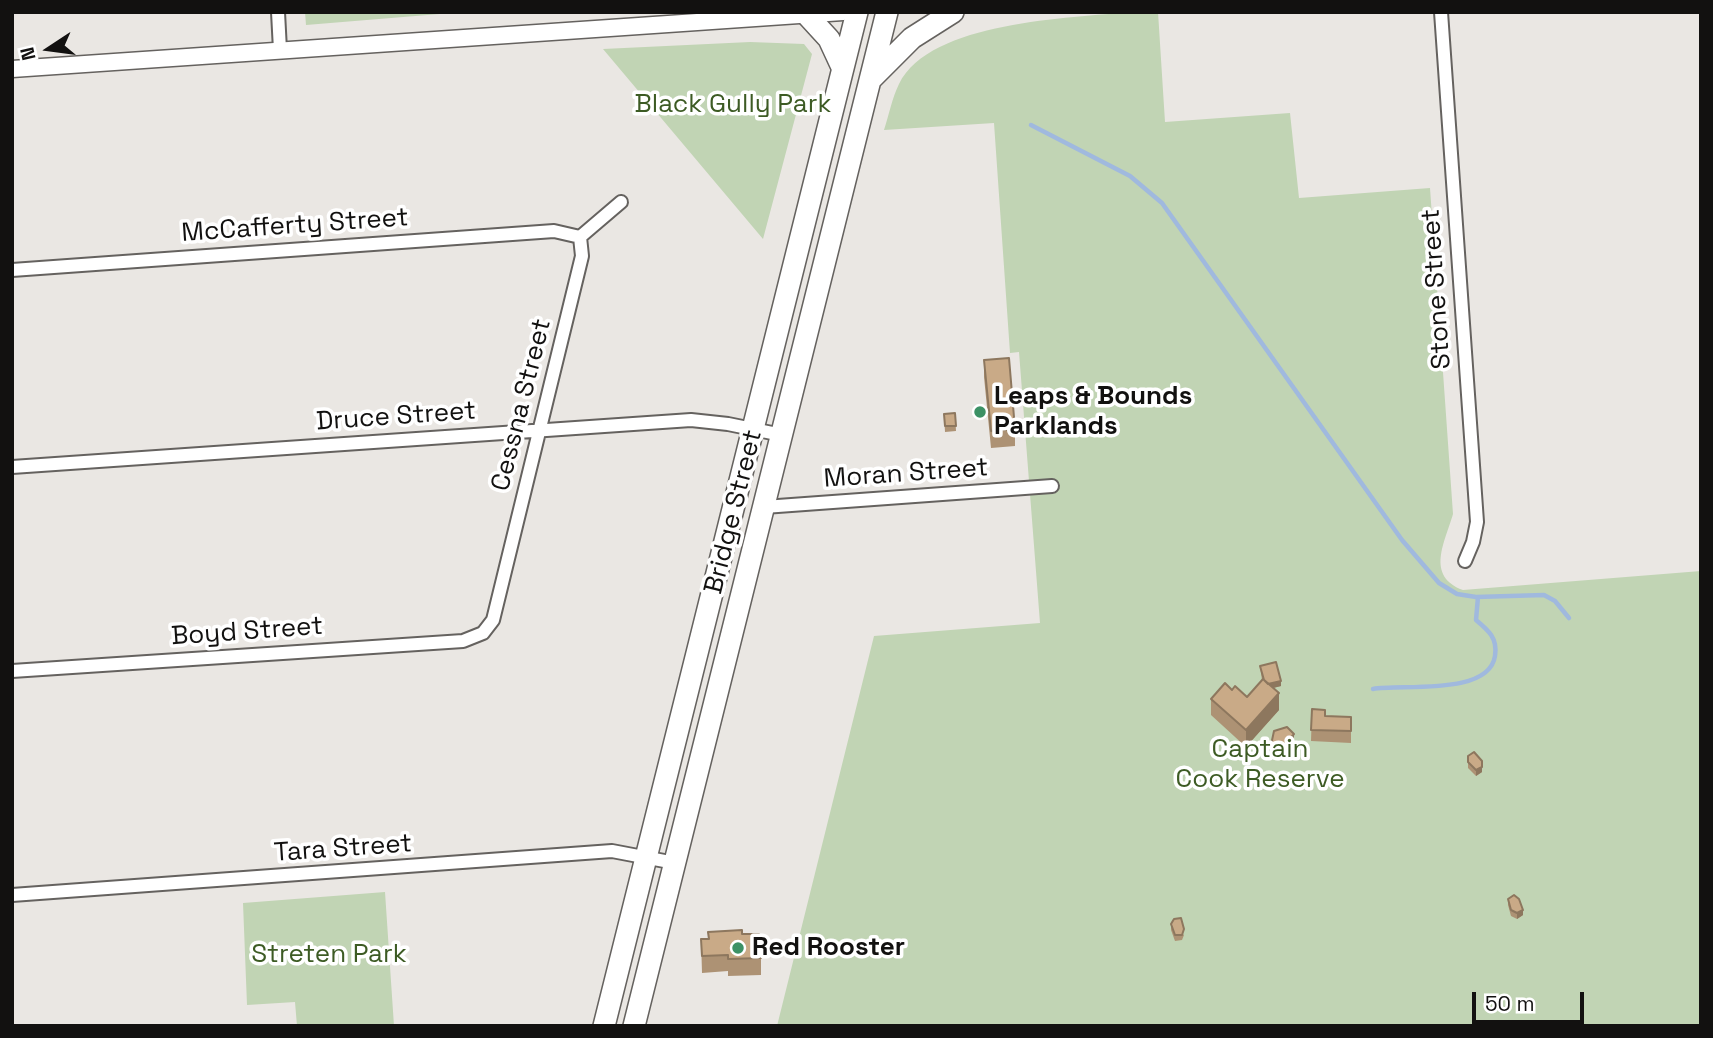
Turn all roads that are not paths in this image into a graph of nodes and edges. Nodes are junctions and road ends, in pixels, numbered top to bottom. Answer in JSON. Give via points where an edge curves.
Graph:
{"nodes":[{"id":1,"x":278,"y":12,"type":"edge"},
{"id":2,"x":843,"y":12,"type":"edge"},
{"id":3,"x":856,"y":12,"type":"edge"},
{"id":4,"x":887,"y":12,"type":"edge"},
{"id":5,"x":953,"y":12,"type":"edge"},
{"id":6,"x":1441,"y":12,"type":"edge"},
{"id":7,"x":807,"y":15,"type":"junction"},
{"id":8,"x":280,"y":50,"type":"junction"},
{"id":9,"x":842,"y":67,"type":"junction"},
{"id":10,"x":12,"y":69,"type":"edge"},
{"id":11,"x":871,"y":79,"type":"junction"},
{"id":12,"x":621,"y":202,"type":"dead end"},
{"id":13,"x":580,"y":237,"type":"junction"},
{"id":14,"x":12,"y":270,"type":"edge"},
{"id":15,"x":752,"y":428,"type":"junction"},
{"id":16,"x":540,"y":430,"type":"junction"},
{"id":17,"x":782,"y":435,"type":"junction"},
{"id":18,"x":12,"y":467,"type":"edge"},
{"id":19,"x":1052,"y":486,"type":"dead end"},
{"id":20,"x":764,"y":507,"type":"junction"},
{"id":21,"x":1465,"y":561,"type":"dead end"},
{"id":22,"x":483,"y":634,"type":"joint"},
{"id":23,"x":12,"y":671,"type":"edge"},
{"id":24,"x":646,"y":856,"type":"junction"},
{"id":25,"x":675,"y":863,"type":"junction"},
{"id":26,"x":12,"y":895,"type":"edge"},
{"id":27,"x":604,"y":1026,"type":"edge"},
{"id":28,"x":634,"y":1026,"type":"edge"}],
"edges":[{"from":1,"to":8,"type":"street"},
{"from":2,"to":7,"type":"street"},
{"from":3,"to":9,"type":"highway","name":"Bridge Street"},
{"from":4,"to":11,"type":"highway","name":"Bridge Street"},
{"from":5,"to":11,"type":"highway","via":[[912,38]]},
{"from":6,"to":21,"type":"street","name":"Stone Street","via":[[1477,522]]},
{"from":7,"to":8,"type":"street"},
{"from":7,"to":9,"type":"highway","via":[[829,39]]},
{"from":8,"to":10,"type":"street"},
{"from":9,"to":15,"type":"highway","name":"Bridge Street"},
{"from":11,"to":17,"type":"highway","name":"Bridge Street"},
{"from":12,"to":13,"type":"street"},
{"from":13,"to":14,"type":"street","name":"McCafferty Street","via":[[554,231]]},
{"from":13,"to":16,"type":"street","name":"Cessna Street","via":[[582,256]]},
{"from":15,"to":16,"type":"street","name":"Druce Street","via":[[691,420]]},
{"from":15,"to":17,"type":"street","name":"Druce Street"},
{"from":15,"to":24,"type":"highway","name":"Bridge Street"},
{"from":16,"to":18,"type":"street","name":"Druce Street"},
{"from":16,"to":22,"type":"street","name":"Cessna Street","via":[[494,620]]},
{"from":17,"to":20,"type":"highway","name":"Bridge Street"},
{"from":19,"to":20,"type":"street","name":"Moran Street"},
{"from":20,"to":25,"type":"highway","name":"Bridge Street"},
{"from":22,"to":23,"type":"street","name":"Boyd Street","via":[[463,641]]},
{"from":24,"to":25,"type":"street","name":"Tara Street"},
{"from":24,"to":26,"type":"street","name":"Tara Street","via":[[612,851]]},
{"from":24,"to":27,"type":"highway","name":"Bridge Street"},
{"from":25,"to":28,"type":"highway","name":"Bridge Street"}]}
